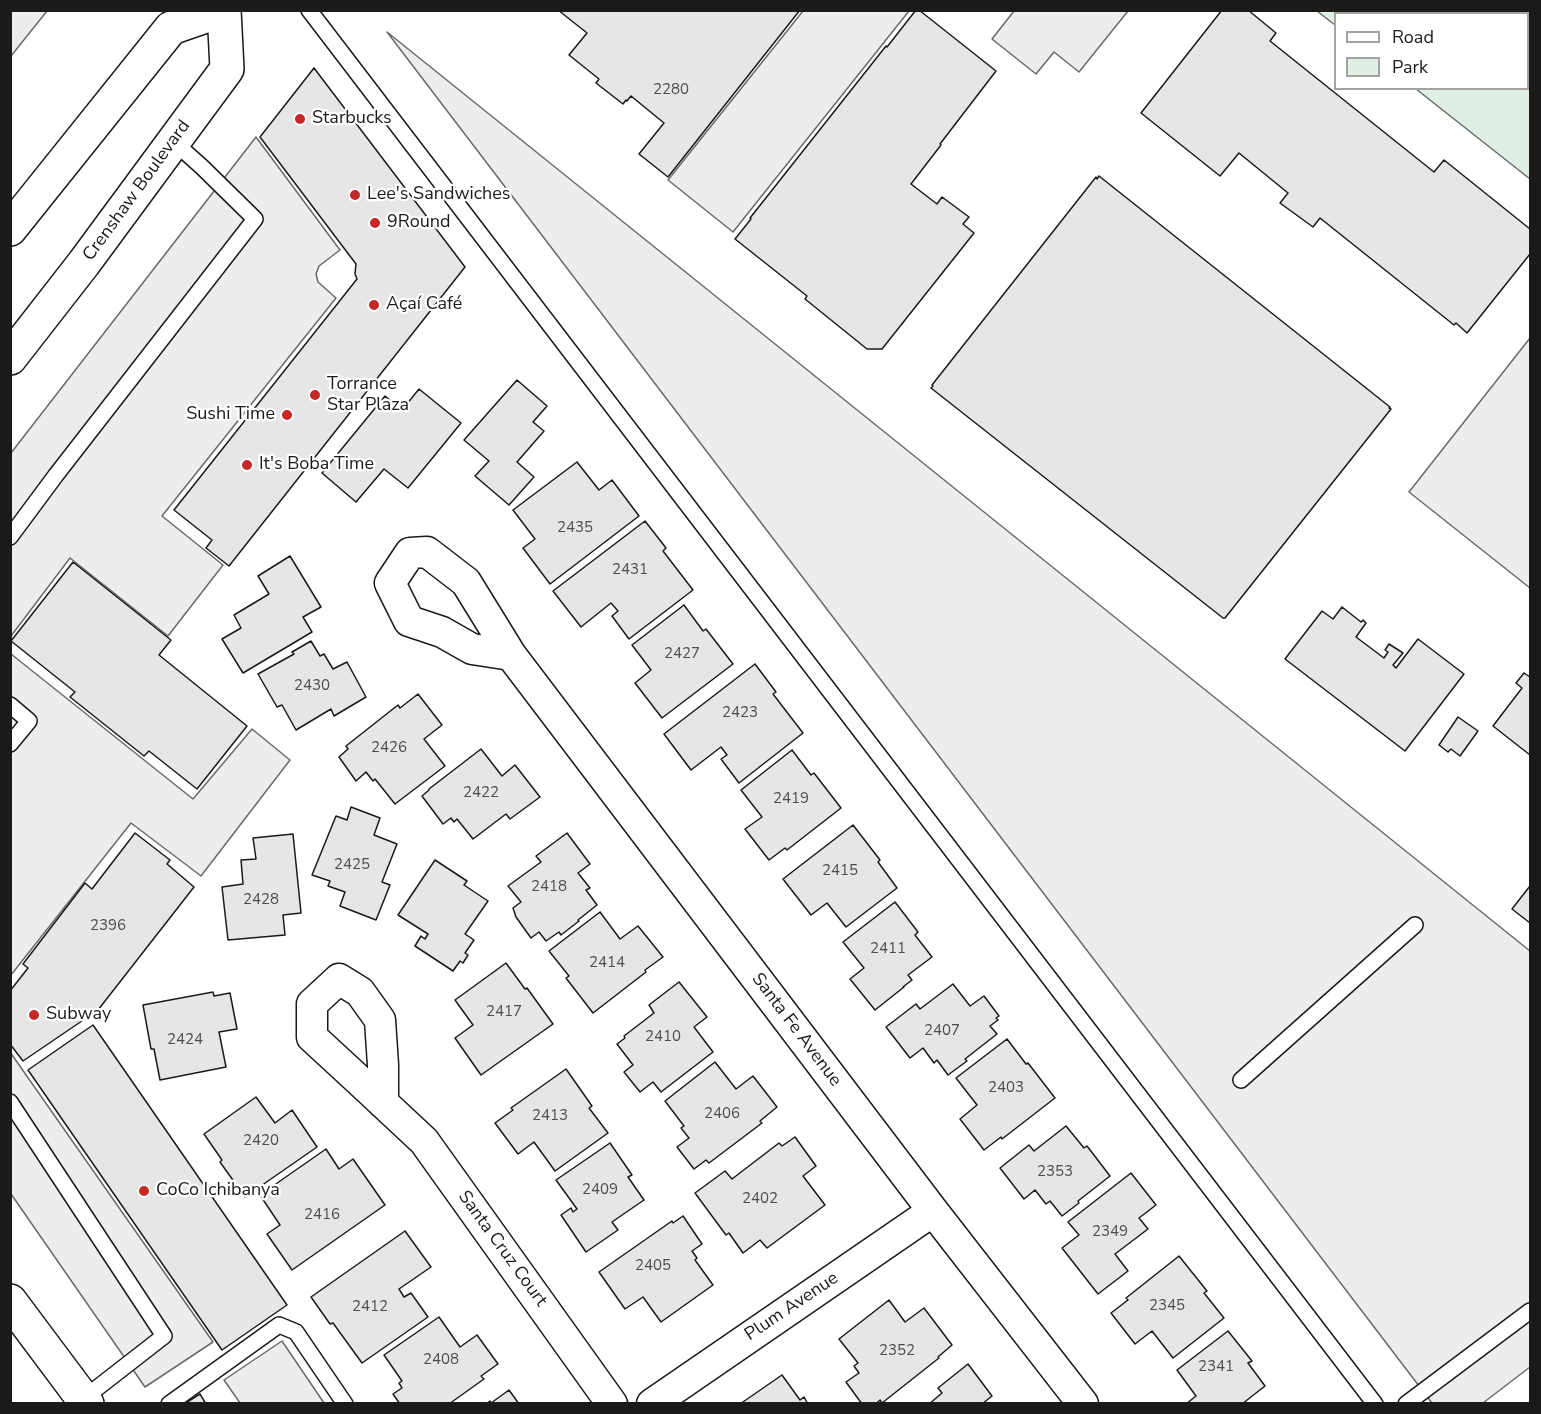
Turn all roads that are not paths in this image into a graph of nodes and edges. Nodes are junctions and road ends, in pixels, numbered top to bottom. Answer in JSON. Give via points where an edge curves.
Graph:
{"nodes":[{"id":1,"x":224,"y":10,"type":"edge"},
{"id":2,"x":309,"y":10,"type":"edge"},
{"id":3,"x":174,"y":141,"type":"junction"},
{"id":4,"x":10,"y":229,"type":"edge"},
{"id":5,"x":10,"y":358,"type":"edge"},
{"id":6,"x":10,"y":537,"type":"edge"},
{"id":7,"x":511,"y":655,"type":"dead end"},
{"id":8,"x":10,"y":705,"type":"edge"},
{"id":9,"x":10,"y":744,"type":"edge"},
{"id":10,"x":1415,"y":925,"type":"dead end"},
{"id":11,"x":1241,"y":1080,"type":"dead end"},
{"id":12,"x":10,"y":1102,"type":"edge"},
{"id":13,"x":383,"y":1103,"type":"dead end"},
{"id":14,"x":933,"y":1211,"type":"junction"},
{"id":15,"x":10,"y":1301,"type":"edge"},
{"id":16,"x":1530,"y":1311,"type":"edge"},
{"id":17,"x":85,"y":1401,"type":"edge"},
{"id":18,"x":169,"y":1404,"type":"edge"},
{"id":19,"x":345,"y":1404,"type":"edge"},
{"id":20,"x":612,"y":1404,"type":"edge"},
{"id":21,"x":652,"y":1404,"type":"edge"},
{"id":22,"x":1083,"y":1404,"type":"edge"},
{"id":23,"x":1375,"y":1404,"type":"edge"},
{"id":24,"x":1406,"y":1404,"type":"edge"}],
"edges":[{"from":1,"to":3,"type":"main road","name":"Crenshaw Boulevard","via":[[226,69]]},
{"from":1,"to":4,"type":"main road","name":"Crenshaw Boulevard","via":[[171,28]]},
{"from":2,"to":23,"type":"lane"},
{"from":3,"to":5,"type":"main road","name":"Crenshaw Boulevard"},
{"from":3,"to":6,"type":"lane","via":[[255,219]]},
{"from":7,"to":14,"type":"street","name":"Santa Fe Avenue"},
{"from":8,"to":9,"type":"lane","via":[[29,721]]},
{"from":10,"to":11,"type":"lane"},
{"from":12,"to":17,"type":"lane","via":[[164,1336]]},
{"from":13,"to":20,"type":"street","name":"Santa Cruz Court","via":[[424,1141]]},
{"from":14,"to":21,"type":"street","name":"Plum Avenue"},
{"from":14,"to":22,"type":"street","name":"Santa Fe Avenue"},
{"from":15,"to":17,"type":"main road"},
{"from":16,"to":24,"type":"lane"},
{"from":18,"to":19,"type":"lane","via":[[279,1325],[296,1332]]}]}
